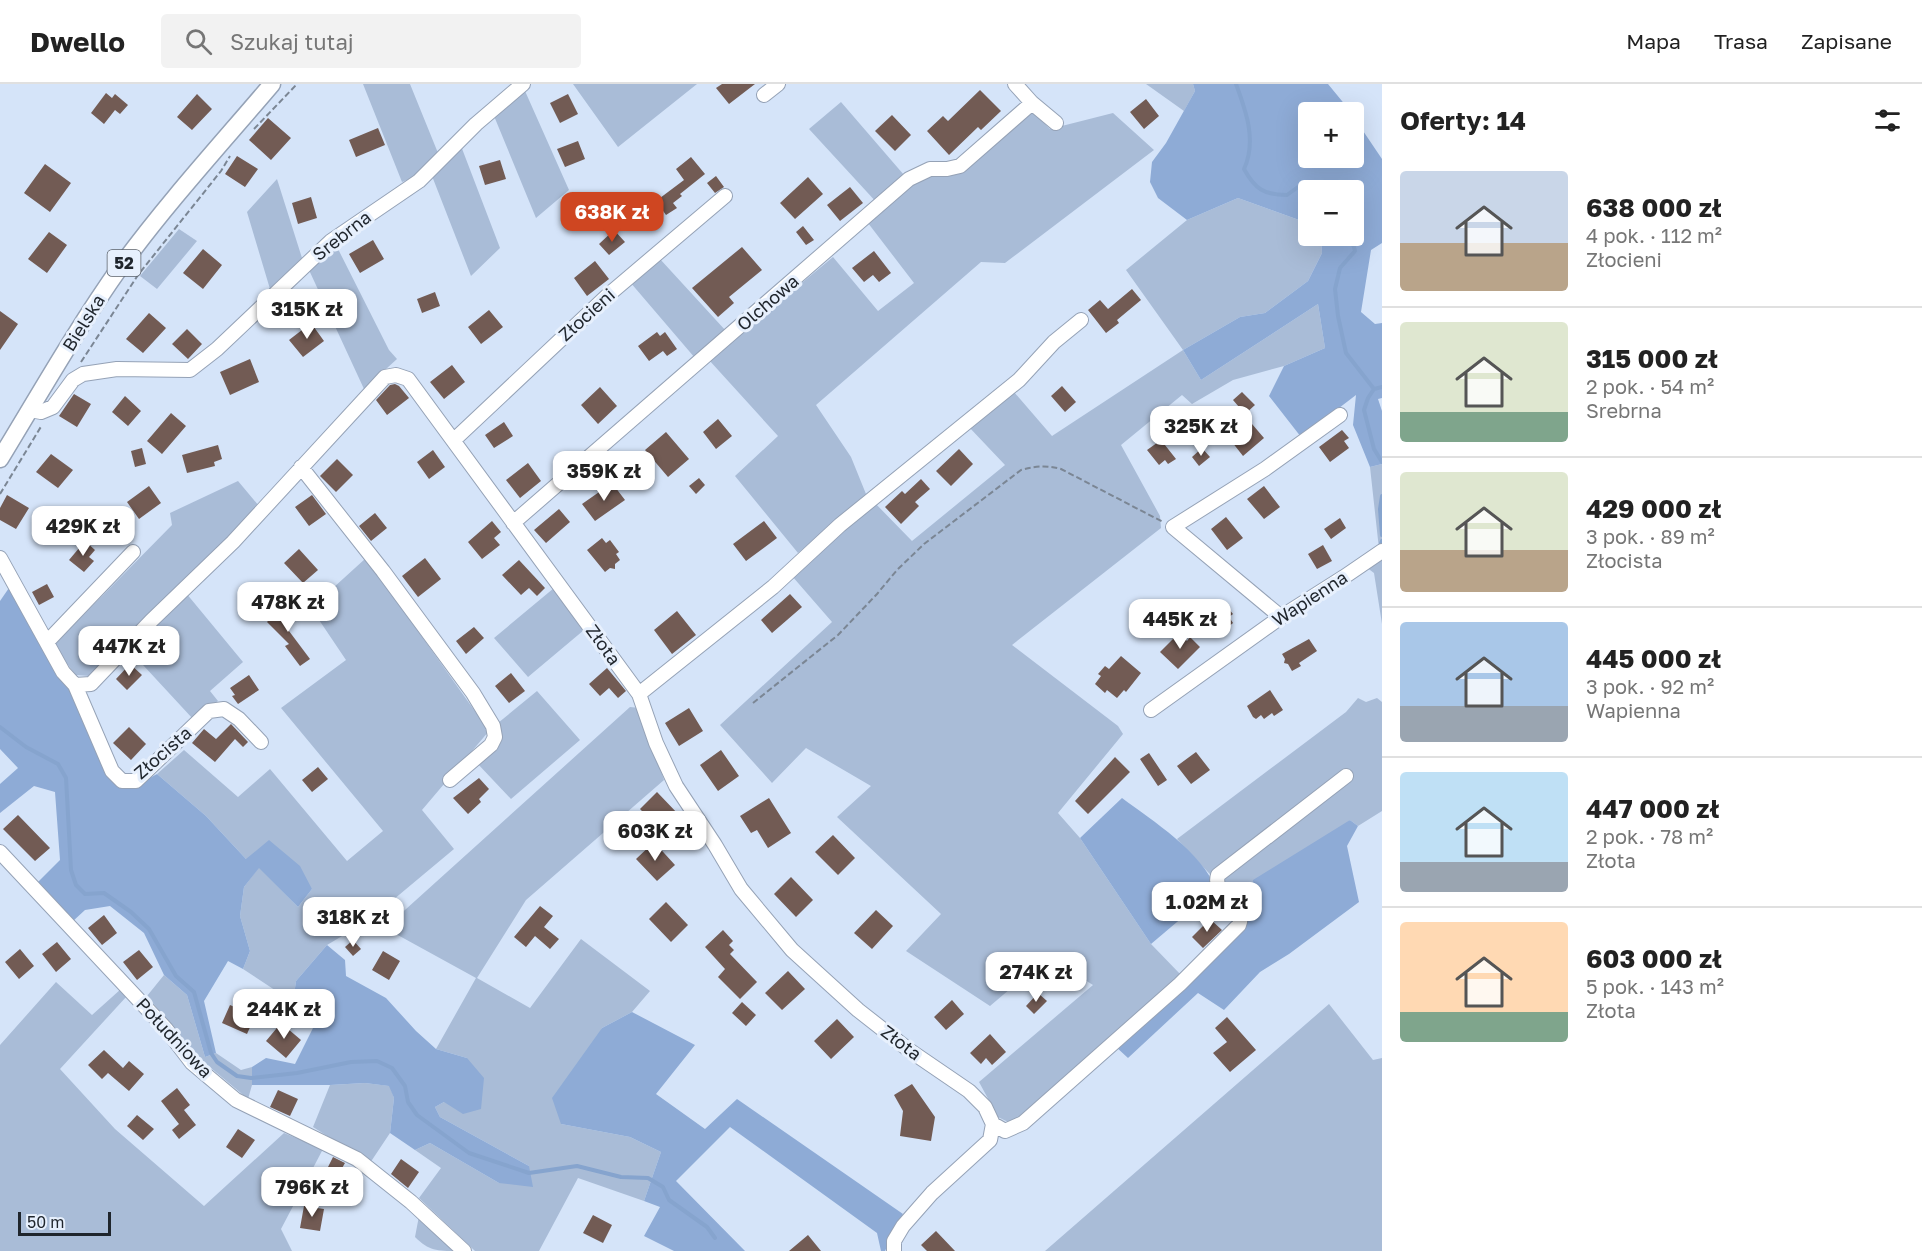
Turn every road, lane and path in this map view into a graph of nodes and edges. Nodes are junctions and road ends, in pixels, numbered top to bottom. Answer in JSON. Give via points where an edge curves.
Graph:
{"nodes":[{"id":1,"x":272,"y":84,"type":"edge"},
{"id":2,"x":297,"y":84,"type":"edge"},
{"id":3,"x":523,"y":84,"type":"edge"},
{"id":4,"x":778,"y":84,"type":"edge"},
{"id":5,"x":1016,"y":84,"type":"edge"},
{"id":6,"x":764,"y":95,"type":"dead end"},
{"id":7,"x":1032,"y":103,"type":"junction"},
{"id":8,"x":1056,"y":123,"type":"dead end"},
{"id":9,"x":252,"y":131,"type":"dead end"},
{"id":10,"x":232,"y":153,"type":"dead end"},
{"id":11,"x":725,"y":196,"type":"dead end"},
{"id":12,"x":1081,"y":320,"type":"dead end"},
{"id":13,"x":78,"y":376,"type":"junction"},
{"id":14,"x":53,"y":407,"type":"junction"},
{"id":15,"x":30,"y":410,"type":"junction"},
{"id":16,"x":1340,"y":415,"type":"dead end"},
{"id":17,"x":454,"y":440,"type":"junction"},
{"id":18,"x":0,"y":459,"type":"edge"},
{"id":19,"x":301,"y":467,"type":"junction"},
{"id":20,"x":0,"y":494,"type":"edge"},
{"id":21,"x":513,"y":523,"type":"junction"},
{"id":22,"x":1173,"y":527,"type":"junction"},
{"id":23,"x":1382,"y":551,"type":"edge"},
{"id":24,"x":133,"y":552,"type":"dead end"},
{"id":25,"x":0,"y":558,"type":"edge"},
{"id":26,"x":1281,"y":617,"type":"junction"},
{"id":27,"x":47,"y":642,"type":"junction"},
{"id":28,"x":75,"y":685,"type":"junction"},
{"id":29,"x":639,"y":694,"type":"junction"},
{"id":30,"x":753,"y":703,"type":"dead end"},
{"id":31,"x":1151,"y":710,"type":"dead end"},
{"id":32,"x":261,"y":742,"type":"dead end"},
{"id":33,"x":1346,"y":776,"type":"dead end"},
{"id":34,"x":450,"y":780,"type":"dead end"},
{"id":35,"x":0,"y":852,"type":"edge"},
{"id":36,"x":993,"y":1124,"type":"junction"},
{"id":37,"x":464,"y":1251,"type":"edge"},
{"id":38,"x":894,"y":1251,"type":"edge"}],
"edges":[{"from":1,"to":15,"type":"main road","name":"Bielska","number":"52","via":[[122,266]]},
{"from":2,"to":9,"type":"path"},
{"from":3,"to":13,"type":"street","name":"Srebrna","via":[[476,124],[420,181],[331,241],[190,370],[117,369]]},
{"from":4,"to":6,"type":"street"},
{"from":5,"to":7,"type":"street"},
{"from":7,"to":8,"type":"street"},
{"from":7,"to":21,"type":"street","name":"Olchowa","via":[[960,166],[930,169],[909,179]]},
{"from":10,"to":13,"type":"path","via":[[122,297],[79,364]]},
{"from":11,"to":17,"type":"street","name":"Złocieni","via":[[607,296]]},
{"from":12,"to":29,"type":"street","via":[[1019,380]]},
{"from":13,"to":14,"type":"street"},
{"from":14,"to":15,"type":"street","via":[[41,412]]},
{"from":14,"to":20,"type":"path"},
{"from":15,"to":18,"type":"main road","name":"Bielska","number":"52"},
{"from":16,"to":22,"type":"street"},
{"from":17,"to":19,"type":"street","name":"Złota","via":[[408,379],[396,375],[385,377]]},
{"from":17,"to":21,"type":"street","name":"Złota"},
{"from":19,"to":28,"type":"street","name":"Złota","via":[[233,542],[91,684]]},
{"from":19,"to":34,"type":"street","via":[[390,581],[493,726],[495,737],[491,745]]},
{"from":21,"to":29,"type":"street","name":"Złota"},
{"from":22,"to":26,"type":"street"},
{"from":22,"to":30,"type":"path","via":[[1061,469],[1047,465],[1021,470],[924,544],[838,635]]},
{"from":23,"to":26,"type":"street","name":"Wapienna"},
{"from":24,"to":27,"type":"street"},
{"from":25,"to":27,"type":"street","name":"Złocista"},
{"from":26,"to":31,"type":"street","name":"Wapienna"},
{"from":27,"to":28,"type":"street","name":"Złocista"},
{"from":28,"to":32,"type":"street","name":"Złocista","via":[[112,771],[122,781],[136,781],[209,711],[224,709]]},
{"from":29,"to":36,"type":"street","name":"Złota","via":[[676,786],[741,889],[792,950],[858,1010],[969,1091],[985,1107]]},
{"from":33,"to":36,"type":"street","via":[[1218,875],[1218,887],[1240,912],[1242,920],[1188,976],[1023,1123],[1005,1131]]},
{"from":35,"to":37,"type":"street","name":"Południowa","via":[[166,1029],[192,1063],[236,1100],[357,1159]]},
{"from":36,"to":38,"type":"street","via":[[990,1140],[932,1193],[903,1226],[894,1241]]}]}
